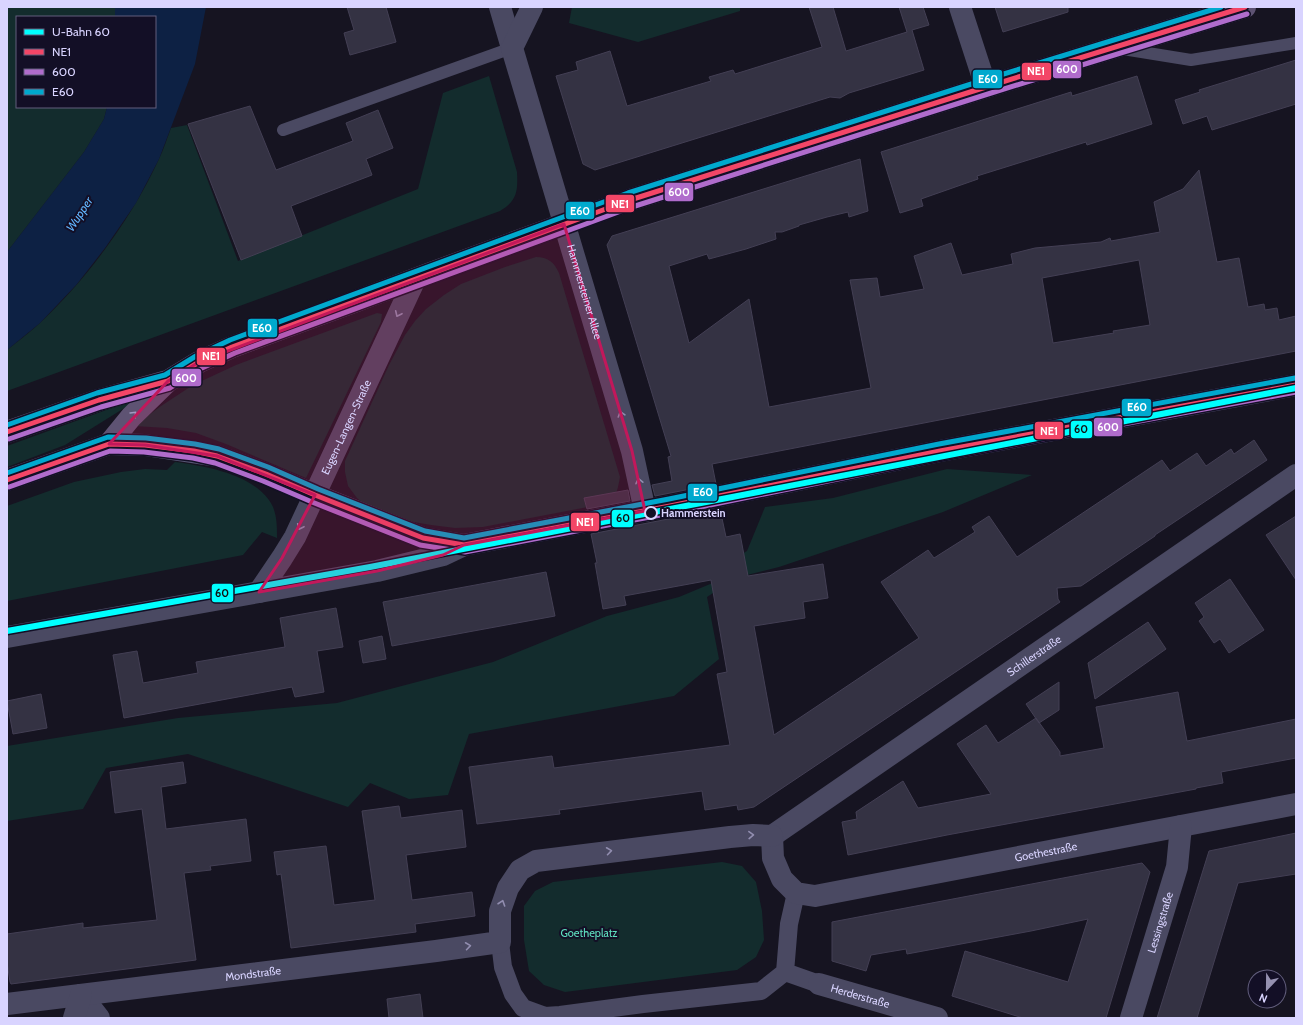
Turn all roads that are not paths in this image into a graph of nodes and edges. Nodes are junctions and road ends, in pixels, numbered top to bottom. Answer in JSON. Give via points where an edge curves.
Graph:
{"nodes":[{"id":1,"x":500,"y":7,"type":"edge"},
{"id":2,"x":532,"y":7,"type":"edge"},
{"id":3,"x":960,"y":7,"type":"edge"},
{"id":4,"x":1245,"y":7,"type":"edge"},
{"id":5,"x":1296,"y":43,"type":"edge"},
{"id":6,"x":1114,"y":47,"type":"junction"},
{"id":7,"x":512,"y":48,"type":"junction"},
{"id":8,"x":986,"y":87,"type":"junction"},
{"id":9,"x":283,"y":130,"type":"dead end"},
{"id":10,"x":564,"y":224,"type":"junction"},
{"id":11,"x":415,"y":279,"type":"junction"},
{"id":12,"x":168,"y":381,"type":"junction"},
{"id":13,"x":1296,"y":385,"type":"edge"},
{"id":14,"x":7,"y":432,"type":"edge"},
{"id":15,"x":109,"y":444,"type":"junction"},
{"id":16,"x":1296,"y":475,"type":"edge"},
{"id":17,"x":7,"y":480,"type":"edge"},
{"id":18,"x":314,"y":495,"type":"junction"},
{"id":19,"x":645,"y":511,"type":"junction"},
{"id":20,"x":464,"y":545,"type":"junction"},
{"id":21,"x":259,"y":592,"type":"junction"},
{"id":22,"x":7,"y":637,"type":"edge"},
{"id":23,"x":1296,"y":804,"type":"edge"},
{"id":24,"x":1181,"y":826,"type":"junction"},
{"id":25,"x":772,"y":836,"type":"junction"},
{"id":26,"x":796,"y":893,"type":"junction"},
{"id":27,"x":500,"y":942,"type":"junction"},
{"id":28,"x":785,"y":972,"type":"junction"},
{"id":29,"x":819,"y":984,"type":"joint"},
{"id":30,"x":81,"y":995,"type":"junction"},
{"id":31,"x":7,"y":1004,"type":"edge"},
{"id":32,"x":644,"y":1011,"type":"edge"},
{"id":33,"x":544,"y":1017,"type":"edge"},
{"id":34,"x":74,"y":1018,"type":"edge"},
{"id":35,"x":99,"y":1018,"type":"edge"},
{"id":36,"x":937,"y":1018,"type":"edge"},
{"id":37,"x":1131,"y":1018,"type":"edge"}],
"edges":[{"from":1,"to":7,"type":"street","name":"Hammersteiner Allee"},
{"from":2,"to":7,"type":"street"},
{"from":3,"to":8,"type":"street"},
{"from":4,"to":6,"type":"main road"},
{"from":5,"to":6,"type":"lane","via":[[1191,60]]},
{"from":6,"to":8,"type":"main road"},
{"from":7,"to":9,"type":"lane"},
{"from":7,"to":10,"type":"street","name":"Hammersteiner Allee"},
{"from":8,"to":10,"type":"main road","via":[[630,200]]},
{"from":10,"to":11,"type":"main road"},
{"from":19,"to":10,"type":"street","name":"Hammersteiner Allee","one_way":true,"via":[[632,451]]},
{"from":11,"to":12,"type":"main road","via":[[232,346]]},
{"from":11,"to":18,"type":"street","name":"Eugen-Langen-Straße","one_way":true},
{"from":12,"to":14,"type":"main road","via":[[99,400]]},
{"from":15,"to":12,"type":"main road","one_way":true,"via":[[131,417]]},
{"from":13,"to":19,"type":"main road","via":[[940,451]]},
{"from":15,"to":17,"type":"main road"},
{"from":15,"to":18,"type":"main road","via":[[145,445],[217,456]]},
{"from":16,"to":25,"type":"street","name":"Schillerstraße"},
{"from":18,"to":20,"type":"main road","via":[[423,538]]},
{"from":18,"to":21,"type":"street","name":"Eugen-Langen-Straße","one_way":true,"via":[[295,537]]},
{"from":19,"to":20,"type":"main road"},
{"from":20,"to":21,"type":"street","via":[[443,555],[377,571]]},
{"from":21,"to":22,"type":"street"},
{"from":23,"to":24,"type":"street","name":"Goethestraße"},
{"from":24,"to":26,"type":"street","name":"Goethestraße","via":[[815,896]]},
{"from":24,"to":37,"type":"street","name":"Lessingstraße","via":[[1177,867]]},
{"from":25,"to":26,"type":"street","via":[[773,858],[782,879]]},
{"from":27,"to":25,"type":"street","one_way":true,"via":[[500,911],[508,888],[520,870],[536,861],[730,837]]},
{"from":26,"to":28,"type":"street","via":[[788,924]]},
{"from":30,"to":27,"type":"street","name":"Mondstraße","one_way":true},
{"from":27,"to":33,"type":"street","via":[[503,967],[513,994],[523,1008]]},
{"from":28,"to":29,"type":"street","name":"Herderstraße"},
{"from":28,"to":32,"type":"street","via":[[761,991]]},
{"from":29,"to":36,"type":"street","name":"Herderstraße"},
{"from":30,"to":31,"type":"street","name":"Mondstraße"},
{"from":30,"to":34,"type":"street"},
{"from":30,"to":35,"type":"street"},
{"from":32,"to":33,"type":"street"}]}
